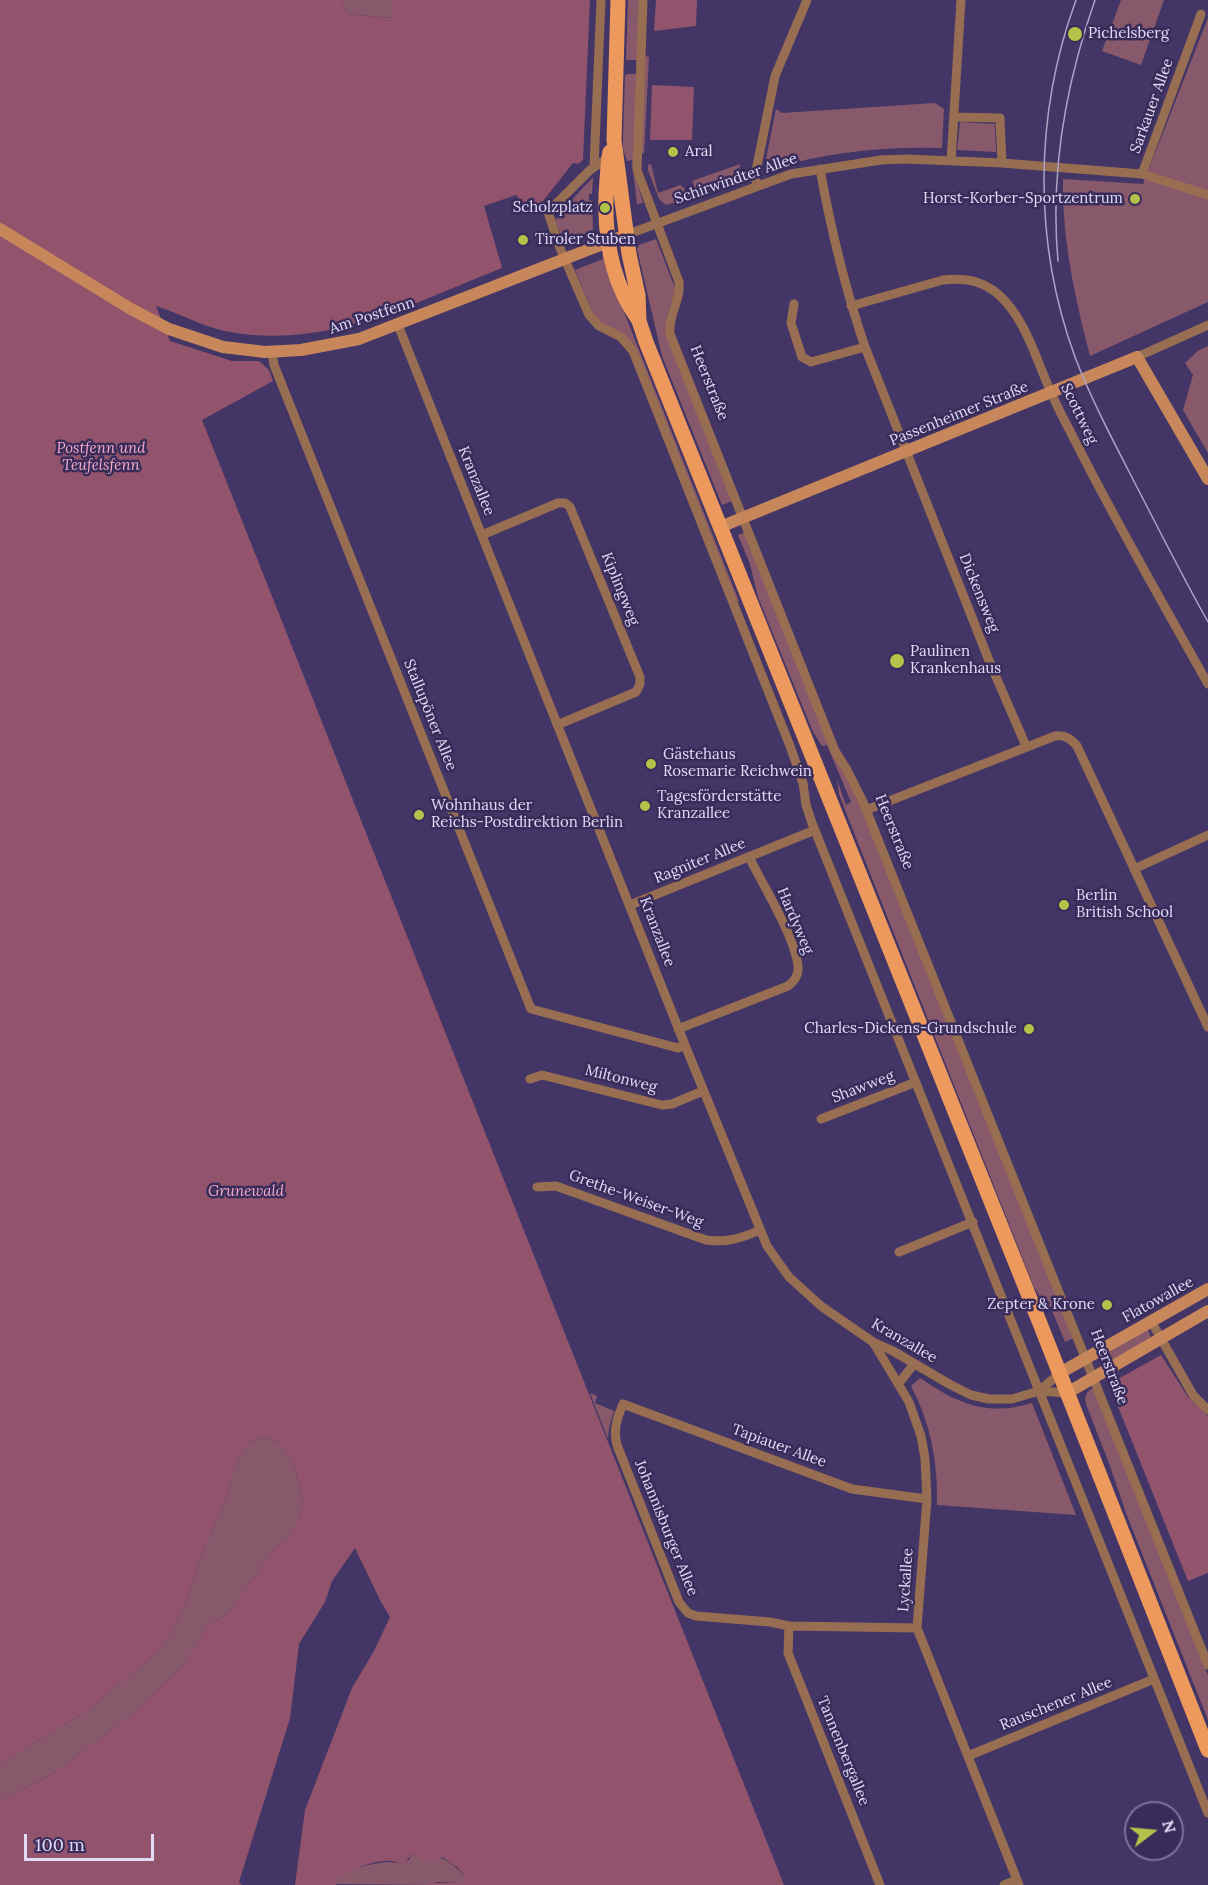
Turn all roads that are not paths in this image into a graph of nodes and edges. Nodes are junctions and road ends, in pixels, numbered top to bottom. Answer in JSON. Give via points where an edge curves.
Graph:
{"nodes":[{"id":1,"x":601,"y":0,"type":"edge"},
{"id":2,"x":618,"y":0,"type":"edge"},
{"id":3,"x":644,"y":0,"type":"edge"},
{"id":4,"x":807,"y":0,"type":"edge"},
{"id":5,"x":961,"y":0,"type":"edge"},
{"id":6,"x":1202,"y":14,"type":"dead end"},
{"id":7,"x":954,"y":117,"type":"junction"},
{"id":8,"x":614,"y":140,"type":"junction"},
{"id":9,"x":609,"y":157,"type":"junction"},
{"id":10,"x":951,"y":161,"type":"junction"},
{"id":11,"x":1002,"y":163,"type":"junction"},
{"id":12,"x":594,"y":167,"type":"junction"},
{"id":13,"x":820,"y":169,"type":"junction"},
{"id":14,"x":1142,"y":174,"type":"junction"},
{"id":15,"x":757,"y":185,"type":"junction"},
{"id":16,"x":1208,"y":195,"type":"edge"},
{"id":17,"x":656,"y":223,"type":"junction"},
{"id":18,"x":0,"y":229,"type":"edge"},
{"id":19,"x":626,"y":235,"type":"junction"},
{"id":20,"x":608,"y":242,"type":"junction"},
{"id":21,"x":565,"y":259,"type":"junction"},
{"id":22,"x":794,"y":304,"type":"dead end"},
{"id":23,"x":851,"y":306,"type":"junction"},
{"id":24,"x":639,"y":321,"type":"junction"},
{"id":25,"x":398,"y":325,"type":"junction"},
{"id":26,"x":1208,"y":325,"type":"edge"},
{"id":27,"x":865,"y":347,"type":"junction"},
{"id":28,"x":272,"y":351,"type":"junction"},
{"id":29,"x":1137,"y":357,"type":"junction"},
{"id":30,"x":1051,"y":392,"type":"junction"},
{"id":31,"x":907,"y":452,"type":"junction"},
{"id":32,"x":1208,"y":479,"type":"edge"},
{"id":33,"x":744,"y":518,"type":"junction"},
{"id":34,"x":720,"y":527,"type":"junction"},
{"id":35,"x":482,"y":535,"type":"junction"},
{"id":36,"x":1208,"y":684,"type":"edge"},
{"id":37,"x":557,"y":725,"type":"junction"},
{"id":38,"x":1026,"y":746,"type":"junction"},
{"id":39,"x":866,"y":810,"type":"junction"},
{"id":40,"x":815,"y":830,"type":"junction"},
{"id":41,"x":1208,"y":835,"type":"edge"},
{"id":42,"x":749,"y":857,"type":"junction"},
{"id":43,"x":1134,"y":869,"type":"junction"},
{"id":44,"x":630,"y":905,"type":"junction"},
{"id":45,"x":1208,"y":1027,"type":"edge"},
{"id":46,"x":678,"y":1029,"type":"junction"},
{"id":47,"x":685,"y":1046,"type":"junction"},
{"id":48,"x":530,"y":1079,"type":"dead end"},
{"id":49,"x":916,"y":1082,"type":"junction"},
{"id":50,"x":703,"y":1091,"type":"junction"},
{"id":51,"x":820,"y":1119,"type":"dead end"},
{"id":52,"x":537,"y":1187,"type":"dead end"},
{"id":53,"x":973,"y":1222,"type":"junction"},
{"id":54,"x":760,"y":1230,"type":"junction"},
{"id":55,"x":899,"y":1252,"type":"dead end"},
{"id":56,"x":1208,"y":1289,"type":"edge"},
{"id":57,"x":1208,"y":1311,"type":"edge"},
{"id":58,"x":1151,"y":1321,"type":"junction"},
{"id":59,"x":1160,"y":1339,"type":"junction"},
{"id":60,"x":873,"y":1342,"type":"junction"},
{"id":61,"x":1086,"y":1358,"type":"junction"},
{"id":62,"x":914,"y":1364,"type":"junction"},
{"id":63,"x":1060,"y":1373,"type":"junction"},
{"id":64,"x":1094,"y":1377,"type":"junction"},
{"id":65,"x":898,"y":1383,"type":"junction"},
{"id":66,"x":1039,"y":1391,"type":"junction"},
{"id":67,"x":1067,"y":1393,"type":"junction"},
{"id":68,"x":623,"y":1404,"type":"joint"},
{"id":69,"x":1208,"y":1410,"type":"edge"},
{"id":70,"x":927,"y":1499,"type":"junction"},
{"id":71,"x":789,"y":1626,"type":"junction"},
{"id":72,"x":917,"y":1628,"type":"junction"},
{"id":73,"x":1208,"y":1665,"type":"edge"},
{"id":74,"x":1154,"y":1679,"type":"junction"},
{"id":75,"x":1208,"y":1750,"type":"edge"},
{"id":76,"x":968,"y":1756,"type":"junction"},
{"id":77,"x":1208,"y":1813,"type":"edge"},
{"id":78,"x":1018,"y":1882,"type":"edge"},
{"id":79,"x":880,"y":1885,"type":"edge"},
{"id":80,"x":1004,"y":1885,"type":"edge"}],
"edges":[{"from":1,"to":12,"type":"street"},
{"from":2,"to":8,"type":"main road"},
{"from":3,"to":17,"type":"street","name":"Heerstraße","via":[[637,170]]},
{"from":4,"to":15,"type":"street","via":[[774,76]]},
{"from":5,"to":7,"type":"street"},
{"from":6,"to":14,"type":"street","name":"Sarkauer Allee"},
{"from":7,"to":10,"type":"street"},
{"from":7,"to":11,"type":"street","via":[[1000,118]]},
{"from":8,"to":9,"type":"main road"},
{"from":8,"to":19,"type":"main road"},
{"from":9,"to":12,"type":"street"},
{"from":9,"to":20,"type":"main road","via":[[604,208]]},
{"from":10,"to":11,"type":"street","name":"Schirwindter Allee"},
{"from":10,"to":13,"type":"street","name":"Schirwindter Allee","via":[[881,160]]},
{"from":11,"to":14,"type":"street","name":"Schirwindter Allee"},
{"from":12,"to":21,"type":"street","via":[[549,212]]},
{"from":13,"to":15,"type":"street","name":"Schirwindter Allee"},
{"from":13,"to":23,"type":"street","name":"Dickensweg"},
{"from":14,"to":16,"type":"street","name":"Schirwindter Allee"},
{"from":15,"to":17,"type":"street","name":"Schirwindter Allee"},
{"from":17,"to":19,"type":"street","name":"Schirwindter Allee"},
{"from":17,"to":33,"type":"street","name":"Heerstraße","via":[[680,288],[670,318],[670,334]]},
{"from":18,"to":28,"type":"street","name":"Am Postfenn","via":[[169,329],[223,347]]},
{"from":19,"to":20,"type":"street","name":"Am Postfenn"},
{"from":19,"to":24,"type":"main road"},
{"from":20,"to":21,"type":"street","name":"Am Postfenn"},
{"from":20,"to":24,"type":"main road","via":[[623,293]]},
{"from":21,"to":25,"type":"street","name":"Am Postfenn"},
{"from":21,"to":40,"type":"street","via":[[594,322],[621,337],[633,351],[790,746]]},
{"from":22,"to":27,"type":"street","via":[[791,323],[806,361]]},
{"from":23,"to":27,"type":"street","name":"Dickensweg"},
{"from":23,"to":30,"type":"street","name":"Scottweg","via":[[943,280],[986,285],[1015,313]]},
{"from":24,"to":34,"type":"main road"},
{"from":25,"to":28,"type":"street","name":"Am Postfenn","via":[[328,346]]},
{"from":25,"to":35,"type":"street","name":"Kranzallee"},
{"from":26,"to":29,"type":"street","name":"Passenheimer Straße"},
{"from":27,"to":31,"type":"street","name":"Dickensweg"},
{"from":28,"to":47,"type":"street","name":"Stallupöner Allee","via":[[278,376],[531,1009],[678,1048]]},
{"from":29,"to":30,"type":"street","name":"Passenheimer Straße"},
{"from":29,"to":32,"type":"street"},
{"from":30,"to":31,"type":"street","name":"Passenheimer Straße"},
{"from":30,"to":36,"type":"street","name":"Scottweg","via":[[1119,525]]},
{"from":31,"to":33,"type":"street","name":"Passenheimer Straße"},
{"from":31,"to":38,"type":"street","name":"Dickensweg"},
{"from":33,"to":34,"type":"street","name":"Passenheimer Straße"},
{"from":33,"to":39,"type":"street","name":"Heerstraße","via":[[835,750]]},
{"from":34,"to":63,"type":"main road"},
{"from":35,"to":37,"type":"street","name":"Kranzallee"},
{"from":35,"to":37,"type":"street","name":"Kiplingweg","via":[[558,503],[570,507],[640,677],[636,692]]},
{"from":37,"to":44,"type":"street","name":"Kranzallee"},
{"from":38,"to":39,"type":"street"},
{"from":38,"to":43,"type":"street","via":[[1054,736],[1071,739]]},
{"from":39,"to":61,"type":"street","name":"Heerstraße"},
{"from":40,"to":42,"type":"street","name":"Ragniter Allee"},
{"from":40,"to":49,"type":"street"},
{"from":41,"to":43,"type":"street"},
{"from":42,"to":44,"type":"street","name":"Ragniter Allee"},
{"from":42,"to":46,"type":"street","name":"Hardyweg","via":[[790,939],[797,974],[788,986]]},
{"from":43,"to":45,"type":"street"},
{"from":44,"to":46,"type":"street","name":"Kranzallee"},
{"from":46,"to":47,"type":"street","name":"Kranzallee"},
{"from":47,"to":50,"type":"street","name":"Kranzallee"},
{"from":48,"to":50,"type":"street","name":"Miltonweg","via":[[542,1075],[662,1105]]},
{"from":49,"to":51,"type":"street","name":"Shawweg"},
{"from":49,"to":53,"type":"street"},
{"from":50,"to":54,"type":"street","name":"Kranzallee"},
{"from":52,"to":54,"type":"street","name":"Grethe-Weiser-Weg","via":[[556,1186],[706,1240],[728,1241]]},
{"from":53,"to":55,"type":"street"},
{"from":53,"to":66,"type":"street"},
{"from":54,"to":60,"type":"street","name":"Kranzallee","via":[[777,1262],[802,1291]]},
{"from":56,"to":58,"type":"street","name":"Flatowallee"},
{"from":57,"to":59,"type":"street"},
{"from":58,"to":59,"type":"street"},
{"from":58,"to":61,"type":"street","name":"Flatowallee"},
{"from":59,"to":64,"type":"street"},
{"from":59,"to":69,"type":"street","via":[[1193,1395]]},
{"from":60,"to":62,"type":"street","name":"Kranzallee"},
{"from":60,"to":65,"type":"street","name":"Lyckallee"},
{"from":61,"to":63,"type":"street","name":"Flatowallee"},
{"from":61,"to":64,"type":"street","name":"Heerstraße"},
{"from":62,"to":65,"type":"street"},
{"from":62,"to":66,"type":"street","name":"Kranzallee","via":[[979,1398],[1012,1400]]},
{"from":63,"to":66,"type":"street"},
{"from":63,"to":67,"type":"main road"},
{"from":64,"to":67,"type":"street"},
{"from":64,"to":73,"type":"street","name":"Heerstraße"},
{"from":65,"to":70,"type":"street","name":"Lyckallee","via":[[921,1436]]},
{"from":66,"to":67,"type":"street"},
{"from":66,"to":74,"type":"street"},
{"from":67,"to":75,"type":"main road"},
{"from":68,"to":70,"type":"street","name":"Tapiauer Allee","via":[[852,1489]]},
{"from":68,"to":71,"type":"street","name":"Johannisburger Allee","via":[[614,1434],[617,1445],[679,1602],[696,1616]]},
{"from":70,"to":72,"type":"street","name":"Lyckallee"},
{"from":71,"to":72,"type":"street","name":"Johannisburger Allee"},
{"from":71,"to":79,"type":"street","name":"Tannenbergallee","via":[[788,1653]]},
{"from":72,"to":76,"type":"street","name":"Lyckallee"},
{"from":74,"to":76,"type":"street","name":"Rauschener Allee"},
{"from":74,"to":77,"type":"street"},
{"from":76,"to":78,"type":"street","name":"Lyckallee"},
{"from":78,"to":80,"type":"street"}]}
